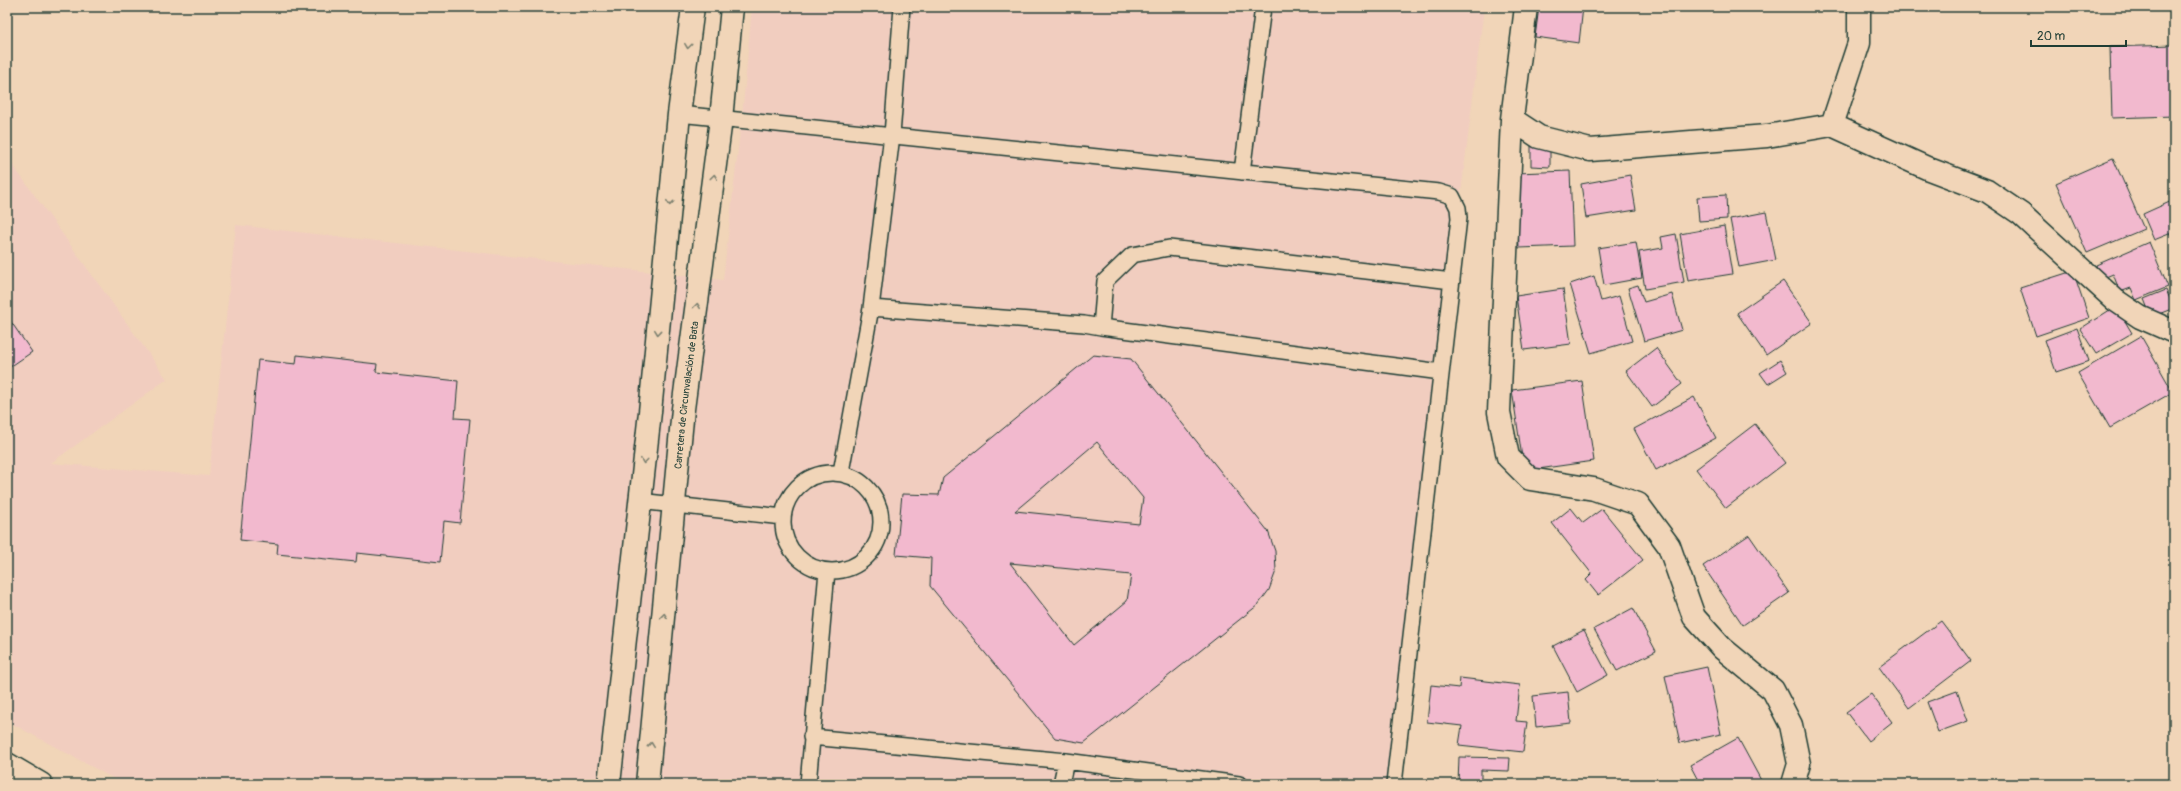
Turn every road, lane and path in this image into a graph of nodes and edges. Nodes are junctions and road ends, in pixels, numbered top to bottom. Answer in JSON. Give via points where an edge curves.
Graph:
{"nodes":[{"id":1,"x":693,"y":7,"type":"edge"},
{"id":2,"x":732,"y":7,"type":"edge"},
{"id":3,"x":902,"y":7,"type":"edge"},
{"id":4,"x":1263,"y":7,"type":"edge"},
{"id":5,"x":1526,"y":7,"type":"edge"},
{"id":6,"x":1859,"y":7,"type":"edge"},
{"id":7,"x":679,"y":114,"type":"junction"},
{"id":8,"x":722,"y":119,"type":"junction"},
{"id":9,"x":1512,"y":119,"type":"junction"},
{"id":10,"x":1832,"y":125,"type":"junction"},
{"id":11,"x":892,"y":135,"type":"junction"},
{"id":12,"x":1242,"y":172,"type":"junction"},
{"id":13,"x":1452,"y":281,"type":"junction"},
{"id":14,"x":870,"y":308,"type":"junction"},
{"id":15,"x":1101,"y":327,"type":"junction"},
{"id":16,"x":2174,"y":332,"type":"edge"},
{"id":17,"x":1441,"y":372,"type":"junction"},
{"id":18,"x":841,"y":472,"type":"junction"},
{"id":19,"x":639,"y":501,"type":"junction"},
{"id":20,"x":676,"y":504,"type":"junction"},
{"id":21,"x":783,"y":517,"type":"junction"},
{"id":22,"x":827,"y":572,"type":"junction"},
{"id":23,"x":811,"y":738,"type":"junction"},
{"id":24,"x":1066,"y":761,"type":"junction"},
{"id":25,"x":7,"y":764,"type":"edge"},
{"id":26,"x":41,"y":784,"type":"edge"},
{"id":27,"x":609,"y":784,"type":"edge"},
{"id":28,"x":648,"y":784,"type":"edge"},
{"id":29,"x":808,"y":784,"type":"edge"},
{"id":30,"x":1061,"y":784,"type":"edge"},
{"id":31,"x":1239,"y":784,"type":"edge"},
{"id":32,"x":1394,"y":784,"type":"edge"},
{"id":33,"x":1793,"y":784,"type":"edge"}],
"edges":[{"from":1,"to":7,"type":"street","one_way":true},
{"from":2,"to":8,"type":"street","name":"Carretera de Circunvalación de Bata"},
{"from":3,"to":11,"type":"lane"},
{"from":4,"to":12,"type":"lane"},
{"from":5,"to":9,"type":"street"},
{"from":6,"to":10,"type":"street","via":[[1859,43]]},
{"from":7,"to":8,"type":"lane"},
{"from":7,"to":19,"type":"street","one_way":true},
{"from":8,"to":11,"type":"lane"},
{"from":20,"to":8,"type":"street","name":"Carretera de Circunvalación de Bata","one_way":true,"via":[[683,409]]},
{"from":9,"to":10,"type":"street","via":[[1539,137],[1590,150],[1768,136]]},
{"from":9,"to":33,"type":"street","via":[[1499,412],[1508,457],[1530,479],[1594,489],[1638,504],[1669,546],[1694,617],[1722,648],[1773,690],[1791,725],[1799,764]]},
{"from":10,"to":16,"type":"street","via":[[1929,169],[1987,191],[2021,214],[2115,300],[2140,317]]},
{"from":11,"to":12,"type":"lane"},
{"from":11,"to":14,"type":"lane"},
{"from":12,"to":13,"type":"lane","via":[[1439,192],[1452,196],[1458,208],[1459,218]]},
{"from":13,"to":15,"type":"lane","via":[[1169,248],[1132,254],[1105,281]]},
{"from":13,"to":17,"type":"lane"},
{"from":14,"to":15,"type":"lane"},
{"from":14,"to":18,"type":"lane"},
{"from":15,"to":17,"type":"lane"},
{"from":17,"to":32,"type":"lane"},
{"from":18,"to":21,"type":"lane","via":[[824,472],[796,487],[787,501]]},
{"from":18,"to":22,"type":"lane","via":[[857,478],[870,489],[879,504],[882,520],[880,537],[872,552],[860,563],[844,570]]},
{"from":19,"to":20,"type":"lane"},
{"from":19,"to":27,"type":"street"},
{"from":20,"to":21,"type":"lane"},
{"from":28,"to":20,"type":"street","name":"Carretera de Circunvalación de Bata","one_way":true},
{"from":21,"to":22,"type":"lane","via":[[784,532],[799,559]]},
{"from":22,"to":23,"type":"lane"},
{"from":23,"to":24,"type":"lane"},
{"from":23,"to":29,"type":"lane"},
{"from":24,"to":30,"type":"lane"},
{"from":24,"to":31,"type":"lane"},
{"from":25,"to":26,"type":"street"}]}
